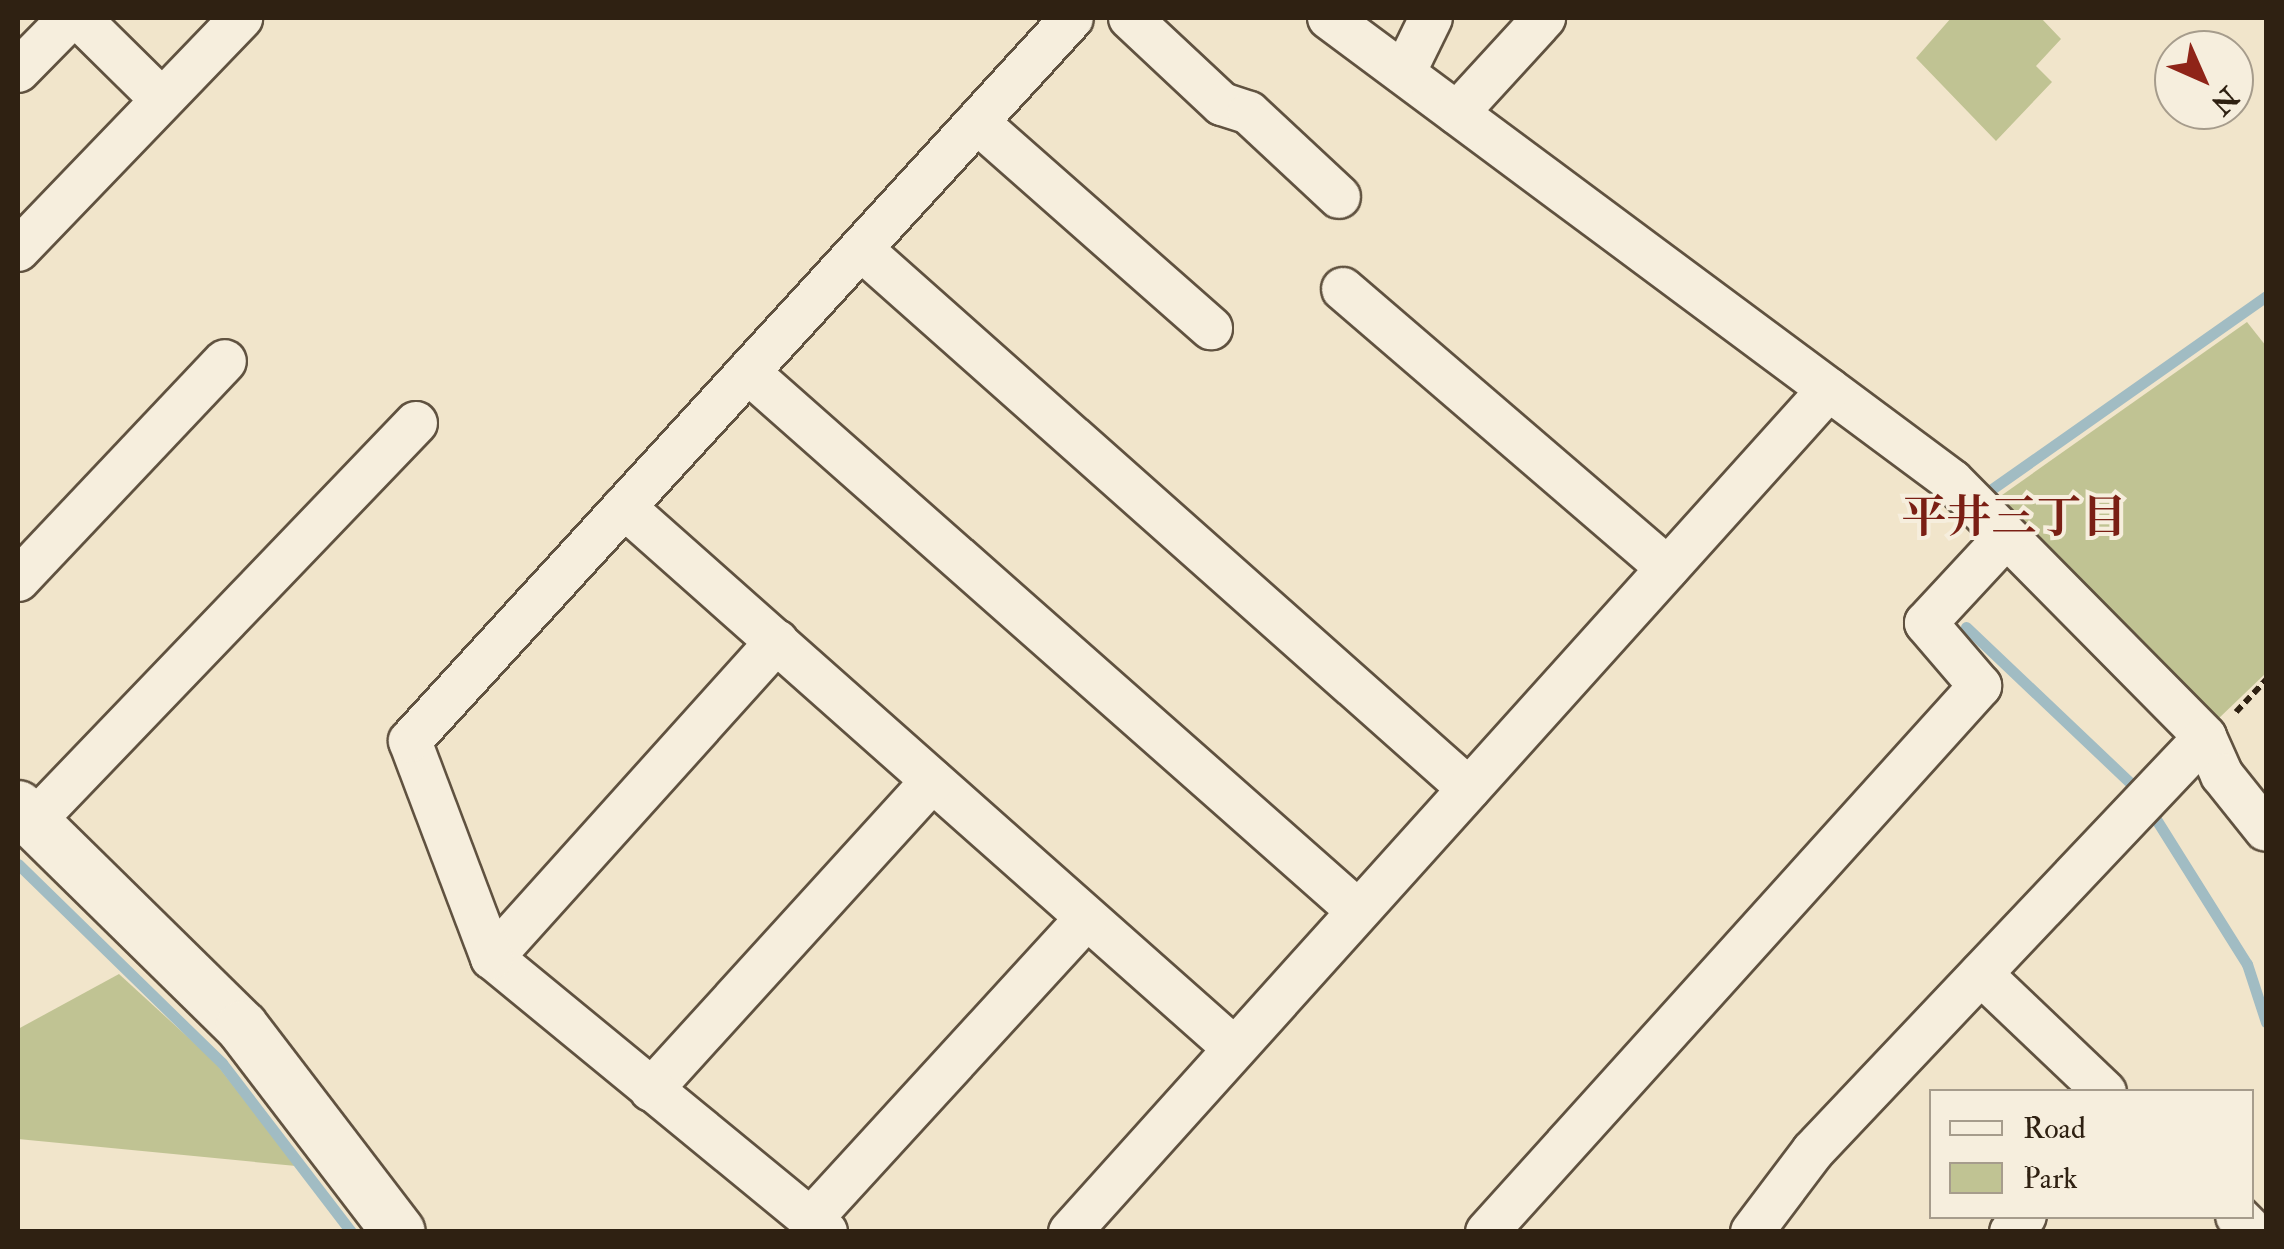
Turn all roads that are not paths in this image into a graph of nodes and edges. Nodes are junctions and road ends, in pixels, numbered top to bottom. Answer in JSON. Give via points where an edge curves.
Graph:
{"nodes":[{"id":1,"x":241,"y":18,"type":"edge"},
{"id":2,"x":1072,"y":18,"type":"edge"},
{"id":3,"x":1130,"y":18,"type":"edge"},
{"id":4,"x":1329,"y":18,"type":"edge"},
{"id":5,"x":1431,"y":18,"type":"edge"},
{"id":6,"x":1544,"y":18,"type":"edge"},
{"id":7,"x":81,"y":22,"type":"edge"},
{"id":8,"x":18,"y":72,"type":"edge"},
{"id":9,"x":1404,"y":74,"type":"junction"},
{"id":10,"x":161,"y":98,"type":"junction"},
{"id":11,"x":1457,"y":113,"type":"junction"},
{"id":12,"x":977,"y":122,"type":"junction"},
{"id":13,"x":1340,"y":197,"type":"dead end"},
{"id":14,"x":861,"y":249,"type":"junction"},
{"id":15,"x":18,"y":250,"type":"edge"},
{"id":16,"x":1343,"y":288,"type":"dead end"},
{"id":17,"x":1212,"y":328,"type":"dead end"},
{"id":18,"x":225,"y":360,"type":"dead end"},
{"id":19,"x":748,"y":372,"type":"junction"},
{"id":20,"x":1828,"y":390,"type":"junction"},
{"id":21,"x":416,"y":424,"type":"dead end"},
{"id":22,"x":624,"y":507,"type":"junction"},
{"id":23,"x":2004,"y":539,"type":"junction"},
{"id":24,"x":1666,"y":568,"type":"junction"},
{"id":25,"x":18,"y":580,"type":"edge"},
{"id":26,"x":776,"y":642,"type":"junction"},
{"id":27,"x":2206,"y":737,"type":"junction"},
{"id":28,"x":932,"y":780,"type":"junction"},
{"id":29,"x":1468,"y":789,"type":"junction"},
{"id":30,"x":25,"y":814,"type":"edge"},
{"id":31,"x":2266,"y":830,"type":"edge"},
{"id":32,"x":1358,"y":911,"type":"junction"},
{"id":33,"x":1087,"y":918,"type":"junction"},
{"id":34,"x":492,"y":958,"type":"junction"},
{"id":35,"x":1981,"y":974,"type":"junction"},
{"id":36,"x":1234,"y":1048,"type":"junction"},
{"id":37,"x":2103,"y":1089,"type":"edge"},
{"id":38,"x":650,"y":1090,"type":"junction"},
{"id":39,"x":818,"y":1225,"type":"edge"},
{"id":40,"x":399,"y":1232,"type":"edge"},
{"id":41,"x":1070,"y":1232,"type":"edge"},
{"id":42,"x":1488,"y":1232,"type":"edge"},
{"id":43,"x":1752,"y":1232,"type":"edge"}],
"edges":[{"from":1,"to":10,"type":"street"},
{"from":2,"to":12,"type":"street"},
{"from":3,"to":13,"type":"street","via":[[1222,104],[1249,113]]},
{"from":4,"to":9,"type":"street"},
{"from":5,"to":9,"type":"street"},
{"from":6,"to":11,"type":"street"},
{"from":7,"to":8,"type":"street"},
{"from":7,"to":10,"type":"street"},
{"from":9,"to":11,"type":"street"},
{"from":10,"to":15,"type":"street"},
{"from":11,"to":20,"type":"street"},
{"from":12,"to":14,"type":"street"},
{"from":12,"to":17,"type":"street"},
{"from":14,"to":19,"type":"street"},
{"from":14,"to":29,"type":"street"},
{"from":16,"to":24,"type":"street"},
{"from":18,"to":25,"type":"street"},
{"from":19,"to":22,"type":"street"},
{"from":19,"to":32,"type":"street"},
{"from":20,"to":23,"type":"street","via":[[1952,481]]},
{"from":20,"to":24,"type":"street"},
{"from":21,"to":30,"type":"street"},
{"from":22,"to":26,"type":"street"},
{"from":22,"to":34,"type":"street","via":[[410,740]]},
{"from":23,"to":27,"type":"street"},
{"from":23,"to":42,"type":"street","via":[[1926,622],[1980,686]]},
{"from":24,"to":29,"type":"street"},
{"from":26,"to":28,"type":"street"},
{"from":26,"to":34,"type":"street"},
{"from":27,"to":31,"type":"street","via":[[2222,775]]},
{"from":27,"to":35,"type":"street"},
{"from":28,"to":33,"type":"street"},
{"from":28,"to":38,"type":"street"},
{"from":29,"to":32,"type":"street"},
{"from":30,"to":40,"type":"street","via":[[242,1028]]},
{"from":32,"to":36,"type":"street"},
{"from":33,"to":36,"type":"street"},
{"from":33,"to":39,"type":"street"},
{"from":34,"to":38,"type":"street"},
{"from":35,"to":37,"type":"street"},
{"from":35,"to":43,"type":"street","via":[[1814,1151]]},
{"from":36,"to":41,"type":"street"},
{"from":38,"to":39,"type":"street"}]}
